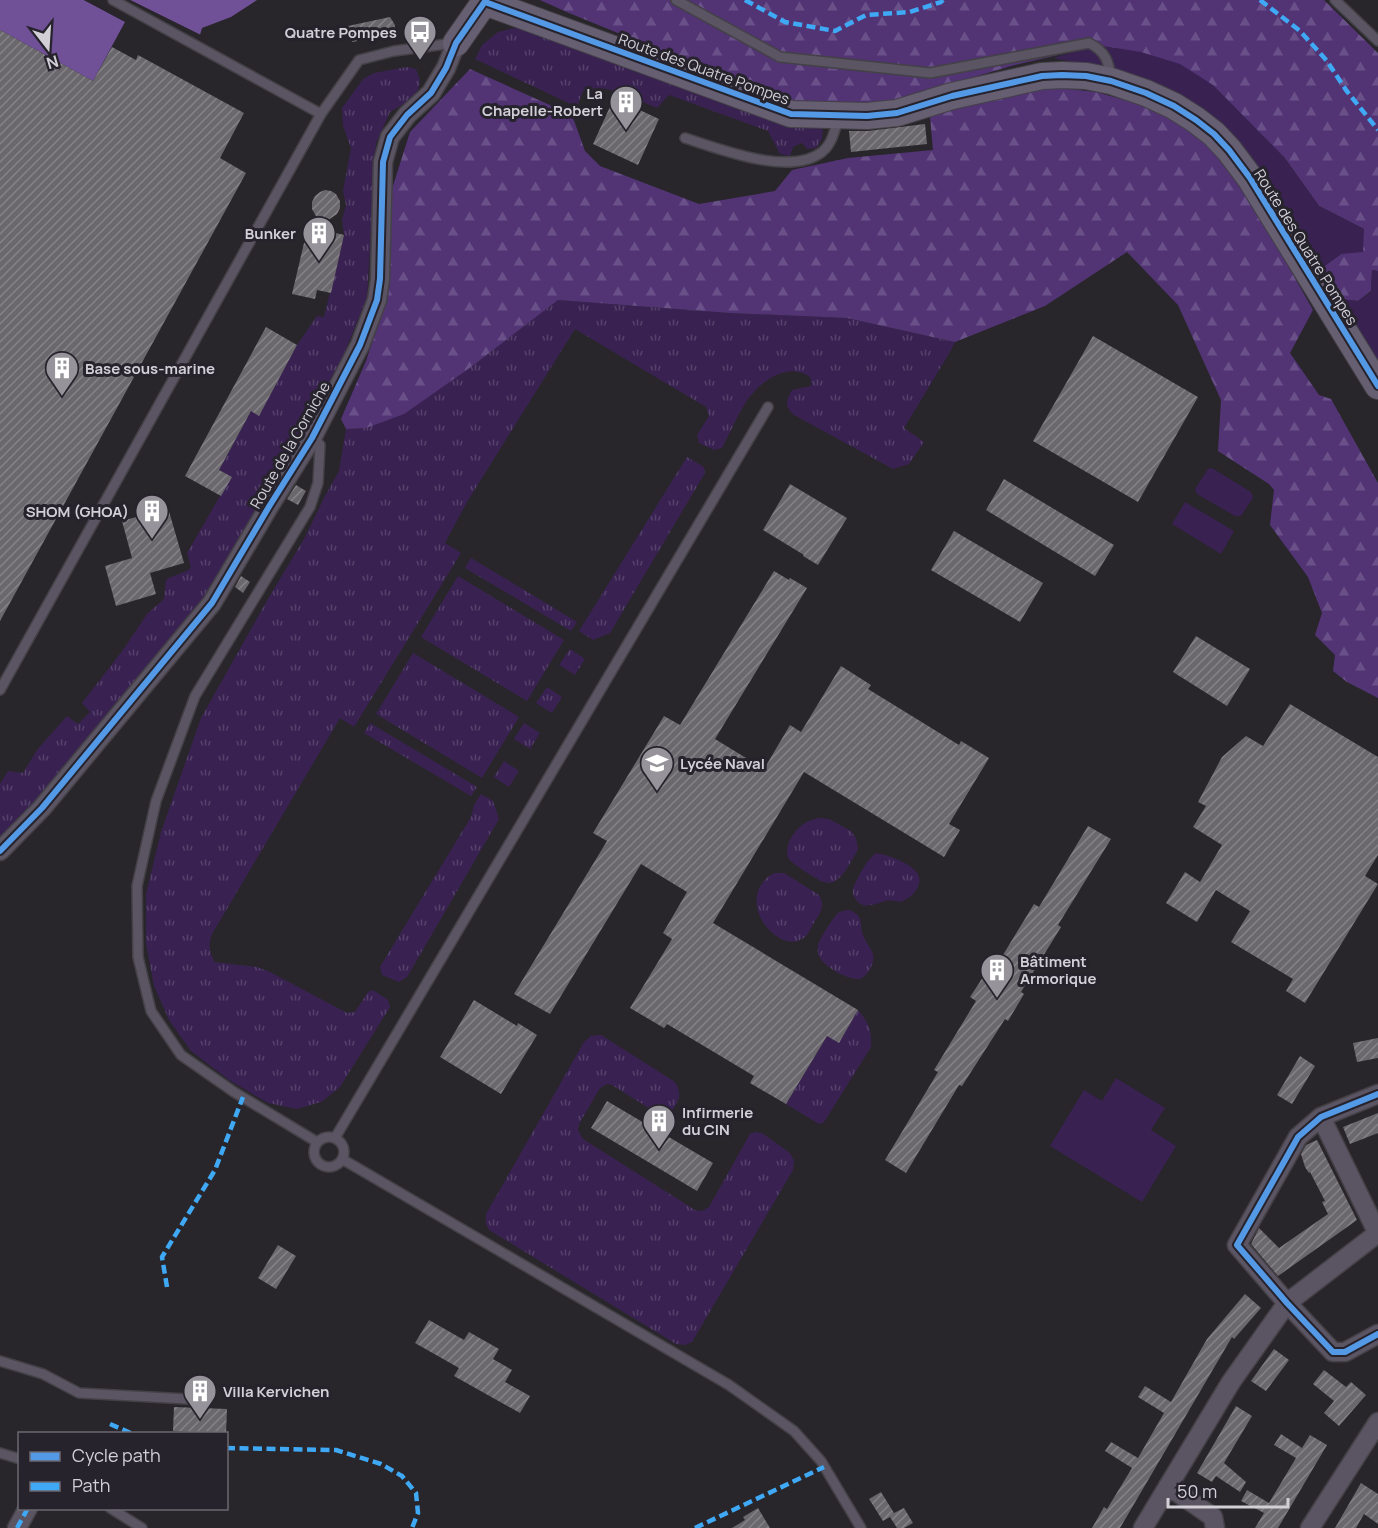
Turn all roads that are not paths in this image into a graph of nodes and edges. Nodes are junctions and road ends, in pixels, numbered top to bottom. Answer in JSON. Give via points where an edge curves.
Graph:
{"nodes":[{"id":1,"x":113,"y":0,"type":"edge"},
{"id":2,"x":676,"y":0,"type":"edge"},
{"id":3,"x":1335,"y":0,"type":"edge"},
{"id":4,"x":485,"y":1,"type":"edge"},
{"id":5,"x":1378,"y":41,"type":"edge"},
{"id":6,"x":456,"y":43,"type":"junction"},
{"id":7,"x":1111,"y":81,"type":"junction"},
{"id":8,"x":321,"y":114,"type":"junction"},
{"id":9,"x":838,"y":116,"type":"junction"},
{"id":10,"x":685,"y":138,"type":"dead end"},
{"id":11,"x":1378,"y":386,"type":"edge"},
{"id":12,"x":768,"y":407,"type":"dead end"},
{"id":13,"x":312,"y":438,"type":"junction"},
{"id":14,"x":0,"y":690,"type":"edge"},
{"id":15,"x":0,"y":850,"type":"edge"},
{"id":16,"x":1378,"y":1094,"type":"edge"},
{"id":17,"x":1321,"y":1117,"type":"junction"},
{"id":18,"x":335,"y":1138,"type":"junction"},
{"id":19,"x":317,"y":1142,"type":"junction"},
{"id":20,"x":342,"y":1160,"type":"junction"},
{"id":21,"x":1378,"y":1234,"type":"edge"},
{"id":22,"x":1287,"y":1303,"type":"junction"},
{"id":23,"x":1378,"y":1335,"type":"edge"},
{"id":24,"x":0,"y":1361,"type":"edge"},
{"id":25,"x":206,"y":1400,"type":"dead end"},
{"id":26,"x":1378,"y":1422,"type":"edge"},
{"id":27,"x":0,"y":1453,"type":"edge"},
{"id":28,"x":18,"y":1458,"type":"edge"},
{"id":29,"x":1168,"y":1486,"type":"junction"},
{"id":30,"x":27,"y":1510,"type":"edge"},
{"id":31,"x":112,"y":1510,"type":"edge"},
{"id":32,"x":17,"y":1528,"type":"edge"},
{"id":33,"x":142,"y":1528,"type":"edge"},
{"id":34,"x":861,"y":1528,"type":"edge"},
{"id":35,"x":1143,"y":1528,"type":"edge"},
{"id":36,"x":1215,"y":1528,"type":"edge"},
{"id":37,"x":1310,"y":1528,"type":"edge"}],
"edges":[{"from":1,"to":8,"type":"lane"},
{"from":2,"to":7,"type":"lane","via":[[780,57],[930,73],[1089,43],[1106,58]]},
{"from":3,"to":5,"type":"lane"},
{"from":4,"to":6,"type":"street","name":"Route de la Corniche"},
{"from":4,"to":9,"type":"street","name":"Route des Quatre Pompes","via":[[791,114]]},
{"from":6,"to":8,"type":"lane","via":[[359,60]]},
{"from":6,"to":13,"type":"street","name":"Route de la Corniche","via":[[431,93],[390,137],[383,162],[377,300],[360,345]]},
{"from":7,"to":9,"type":"street","name":"Route des Quatre Pompes","via":[[1086,76],[1042,76],[897,113]]},
{"from":7,"to":11,"type":"street","name":"Route des Quatre Pompes","via":[[1174,106],[1214,134],[1229,150]]},
{"from":8,"to":14,"type":"lane"},
{"from":9,"to":10,"type":"lane","via":[[834,136],[823,151],[806,159],[783,162],[749,158]]},
{"from":12,"to":18,"type":"lane"},
{"from":13,"to":15,"type":"street","name":"Route de la Corniche","via":[[212,603],[42,808]]},
{"from":13,"to":19,"type":"lane","via":[[320,445],[318,483],[310,507],[195,696],[156,801],[137,885],[138,957],[151,1011],[181,1055]]},
{"from":16,"to":17,"type":"street"},
{"from":17,"to":21,"type":"street"},
{"from":17,"to":22,"type":"street","via":[[1298,1137],[1237,1245]]},
{"from":18,"to":19,"type":"lane","via":[[325,1137]]},
{"from":18,"to":20,"type":"lane","via":[[344,1150]]},
{"from":19,"to":20,"type":"lane","via":[[314,1157],[321,1165],[335,1166]]},
{"from":20,"to":34,"type":"lane","via":[[729,1385],[794,1431],[821,1461]]},
{"from":21,"to":22,"type":"street"},
{"from":22,"to":23,"type":"street","via":[[1333,1352],[1345,1352]]},
{"from":22,"to":29,"type":"street","via":[[1231,1382]]},
{"from":24,"to":25,"type":"lane","via":[[44,1374],[79,1393]]},
{"from":26,"to":37,"type":"street"},
{"from":27,"to":28,"type":"lane"},
{"from":29,"to":35,"type":"street"},
{"from":29,"to":36,"type":"street","via":[[1213,1517]]},
{"from":30,"to":32,"type":"street"},
{"from":31,"to":33,"type":"lane"}]}
